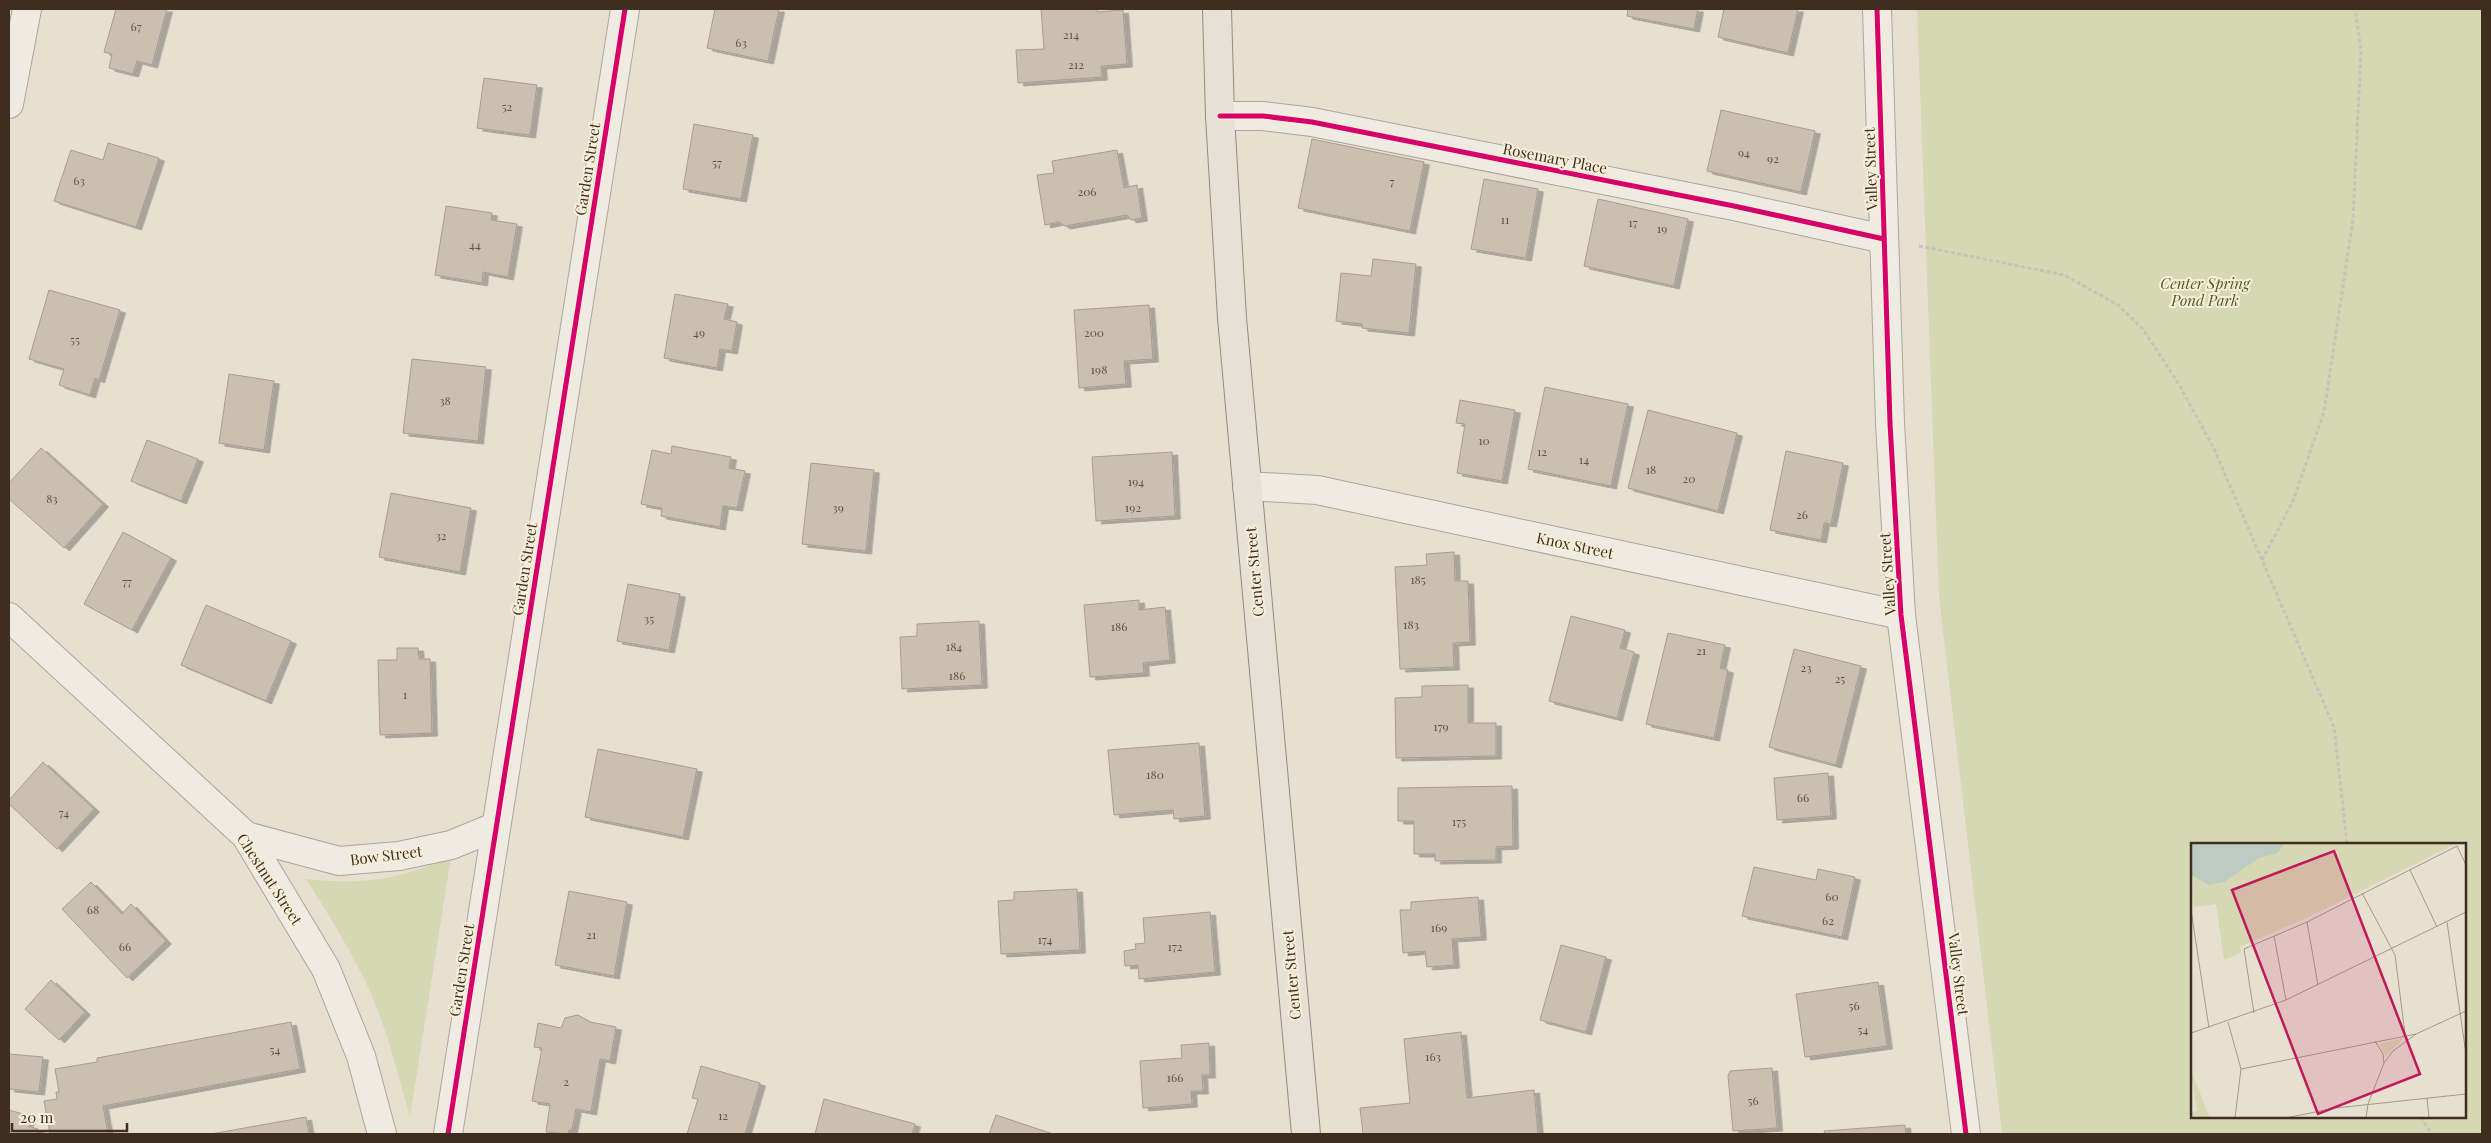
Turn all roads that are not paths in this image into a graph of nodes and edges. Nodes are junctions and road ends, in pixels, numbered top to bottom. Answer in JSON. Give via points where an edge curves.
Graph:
{"nodes":[{"id":1,"x":27,"y":9,"type":"edge"},
{"id":2,"x":625,"y":9,"type":"edge"},
{"id":3,"x":1217,"y":9,"type":"edge"},
{"id":4,"x":1877,"y":9,"type":"edge"},
{"id":5,"x":9,"y":104,"type":"edge"},
{"id":6,"x":1220,"y":116,"type":"junction"},
{"id":7,"x":1884,"y":238,"type":"junction"},
{"id":8,"x":1247,"y":486,"type":"junction"},
{"id":9,"x":1901,"y":615,"type":"junction"},
{"id":10,"x":9,"y":617,"type":"edge"},
{"id":11,"x":495,"y":827,"type":"junction"},
{"id":12,"x":246,"y":836,"type":"junction"},
{"id":13,"x":382,"y":1134,"type":"edge"},
{"id":14,"x":448,"y":1134,"type":"edge"},
{"id":15,"x":1306,"y":1134,"type":"edge"},
{"id":16,"x":1966,"y":1134,"type":"edge"}],
"edges":[{"from":1,"to":5,"type":"street"},
{"from":2,"to":11,"type":"street","name":"Garden Street"},
{"from":3,"to":6,"type":"main road","name":"Center Street"},
{"from":4,"to":7,"type":"street","name":"Valley Street"},
{"from":6,"to":7,"type":"street","name":"Rosemary Place","via":[[1263,116],[1312,122]]},
{"from":6,"to":8,"type":"main road","name":"Center Street","via":[[1228,278]]},
{"from":7,"to":9,"type":"street","name":"Valley Street"},
{"from":8,"to":9,"type":"street","name":"Knox Street","via":[[1317,490]]},
{"from":8,"to":15,"type":"main road","name":"Center Street"},
{"from":9,"to":16,"type":"street","name":"Valley Street"},
{"from":10,"to":12,"type":"street","name":"Chestnut Street"},
{"from":11,"to":12,"type":"street","name":"Bow Street","via":[[451,844],[399,856],[339,861]]},
{"from":11,"to":14,"type":"street","name":"Garden Street"},
{"from":12,"to":13,"type":"street","name":"Chestnut Street","via":[[326,969],[361,1056]]}]}
